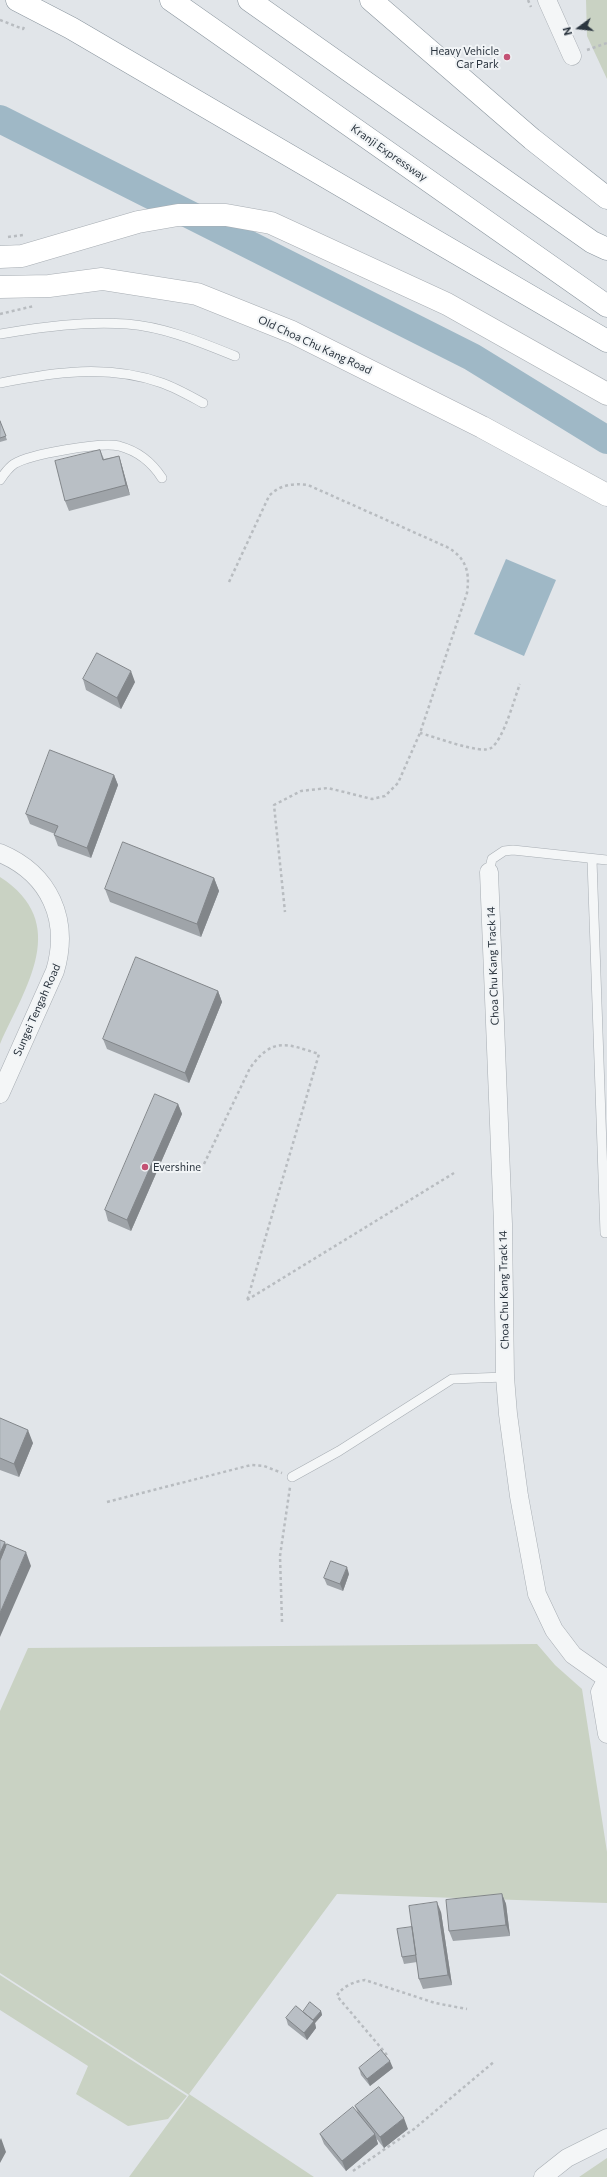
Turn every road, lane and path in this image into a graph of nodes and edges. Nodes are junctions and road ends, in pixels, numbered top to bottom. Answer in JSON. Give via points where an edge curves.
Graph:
{"nodes":[{"id":1,"x":2,"y":0,"type":"edge"},
{"id":2,"x":171,"y":0,"type":"edge"},
{"id":3,"x":249,"y":0,"type":"edge"},
{"id":4,"x":371,"y":0,"type":"edge"},
{"id":5,"x":547,"y":0,"type":"edge"},
{"id":6,"x":23,"y":4,"type":"edge"},
{"id":7,"x":607,"y":42,"type":"edge"},
{"id":8,"x":592,"y":47,"type":"dead end"},
{"id":9,"x":572,"y":56,"type":"dead end"},
{"id":10,"x":607,"y":198,"type":"edge"},
{"id":11,"x":607,"y":249,"type":"edge"},
{"id":12,"x":0,"y":257,"type":"edge"},
{"id":13,"x":0,"y":287,"type":"edge"},
{"id":14,"x":38,"y":305,"type":"dead end"},
{"id":15,"x":607,"y":306,"type":"edge"},
{"id":16,"x":0,"y":314,"type":"edge"},
{"id":17,"x":0,"y":334,"type":"edge"},
{"id":18,"x":607,"y":341,"type":"edge"},
{"id":19,"x":235,"y":356,"type":"dead end"},
{"id":20,"x":0,"y":383,"type":"edge"},
{"id":21,"x":607,"y":394,"type":"edge"},
{"id":22,"x":203,"y":403,"type":"dead end"},
{"id":23,"x":162,"y":478,"type":"dead end"},
{"id":24,"x":0,"y":480,"type":"edge"},
{"id":25,"x":607,"y":495,"type":"edge"},
{"id":26,"x":229,"y":582,"type":"dead end"},
{"id":27,"x":520,"y":684,"type":"dead end"},
{"id":28,"x":420,"y":733,"type":"junction"},
{"id":29,"x":0,"y":853,"type":"edge"},
{"id":30,"x":592,"y":860,"type":"junction"},
{"id":31,"x":607,"y":860,"type":"edge"},
{"id":32,"x":489,"y":872,"type":"joint"},
{"id":33,"x":285,"y":912,"type":"dead end"},
{"id":34,"x":0,"y":1094,"type":"edge"},
{"id":35,"x":204,"y":1164,"type":"dead end"},
{"id":36,"x":454,"y":1173,"type":"dead end"},
{"id":37,"x":605,"y":1233,"type":"dead end"},
{"id":38,"x":505,"y":1377,"type":"junction"},
{"id":39,"x":292,"y":1477,"type":"junction"},
{"id":40,"x":107,"y":1502,"type":"dead end"},
{"id":41,"x":282,"y":1622,"type":"dead end"},
{"id":42,"x":607,"y":1679,"type":"edge"},
{"id":43,"x":607,"y":1734,"type":"edge"},
{"id":44,"x":467,"y":2009,"type":"dead end"},
{"id":45,"x":387,"y":2055,"type":"edge"},
{"id":46,"x":495,"y":2061,"type":"dead end"},
{"id":47,"x":607,"y":2138,"type":"edge"},
{"id":48,"x":353,"y":2171,"type":"dead end"},
{"id":49,"x":543,"y":2177,"type":"edge"}],
"edges":[{"from":1,"to":6,"type":"main road"},
{"from":2,"to":15,"type":"main road","name":"Kranji Expressway"},
{"from":3,"to":11,"type":"main road","via":[[592,242]]},
{"from":4,"to":10,"type":"main road","via":[[532,139]]},
{"from":5,"to":9,"type":"street"},
{"from":6,"to":18,"type":"main road","via":[[71,28]]},
{"from":7,"to":8,"type":"path"},
{"from":12,"to":21,"type":"main road","via":[[22,256],[138,222],[178,215],[226,215],[271,223],[447,304]]},
{"from":13,"to":25,"type":"main road","name":"Old Choa Chu Kang Road","via":[[49,286],[102,279],[197,294],[299,335]]},
{"from":14,"to":16,"type":"path"},
{"from":17,"to":19,"type":"lane","via":[[49,326],[128,324],[189,338]]},
{"from":20,"to":22,"type":"lane","via":[[53,372],[112,371],[162,383]]},
{"from":23,"to":24,"type":"lane","via":[[152,462],[136,453],[118,446],[96,445],[16,463]]},
{"from":26,"to":28,"type":"path","via":[[269,496],[274,490],[293,484],[308,485],[458,554],[469,578],[467,593]]},
{"from":27,"to":28,"type":"path","via":[[498,741],[490,749],[479,750]]},
{"from":28,"to":33,"type":"path","via":[[398,783],[385,796],[372,799],[328,788],[301,791],[274,805]]},
{"from":29,"to":34,"type":"street","name":"Sungei Tengah Road","via":[[19,862],[43,886],[59,921],[61,938],[60,956],[55,971]]},
{"from":30,"to":31,"type":"lane"},
{"from":30,"to":32,"type":"lane","via":[[504,851],[492,859]]},
{"from":30,"to":37,"type":"lane"},
{"from":32,"to":38,"type":"street","name":"Choa Chu Kang Track 14"},
{"from":35,"to":36,"type":"path","via":[[250,1068],[260,1054],[273,1046],[290,1045],[319,1054],[247,1301]]},
{"from":38,"to":39,"type":"lane","via":[[452,1379],[339,1451]]},
{"from":38,"to":42,"type":"street","name":"Choa Chu Kang Track 14","via":[[519,1496],[537,1594],[554,1630],[573,1655]]},
{"from":39,"to":40,"type":"path","via":[[264,1466],[251,1465]]},
{"from":39,"to":41,"type":"path","via":[[280,1556]]},
{"from":42,"to":43,"type":"street","name":"Choa Chu Kang Track 14","via":[[600,1692]]},
{"from":44,"to":45,"type":"path","via":[[435,2002],[365,1980],[359,1980],[339,1990],[337,1996]]},
{"from":46,"to":48,"type":"path","via":[[414,2129]]},
{"from":47,"to":49,"type":"street","via":[[567,2158]]}]}
